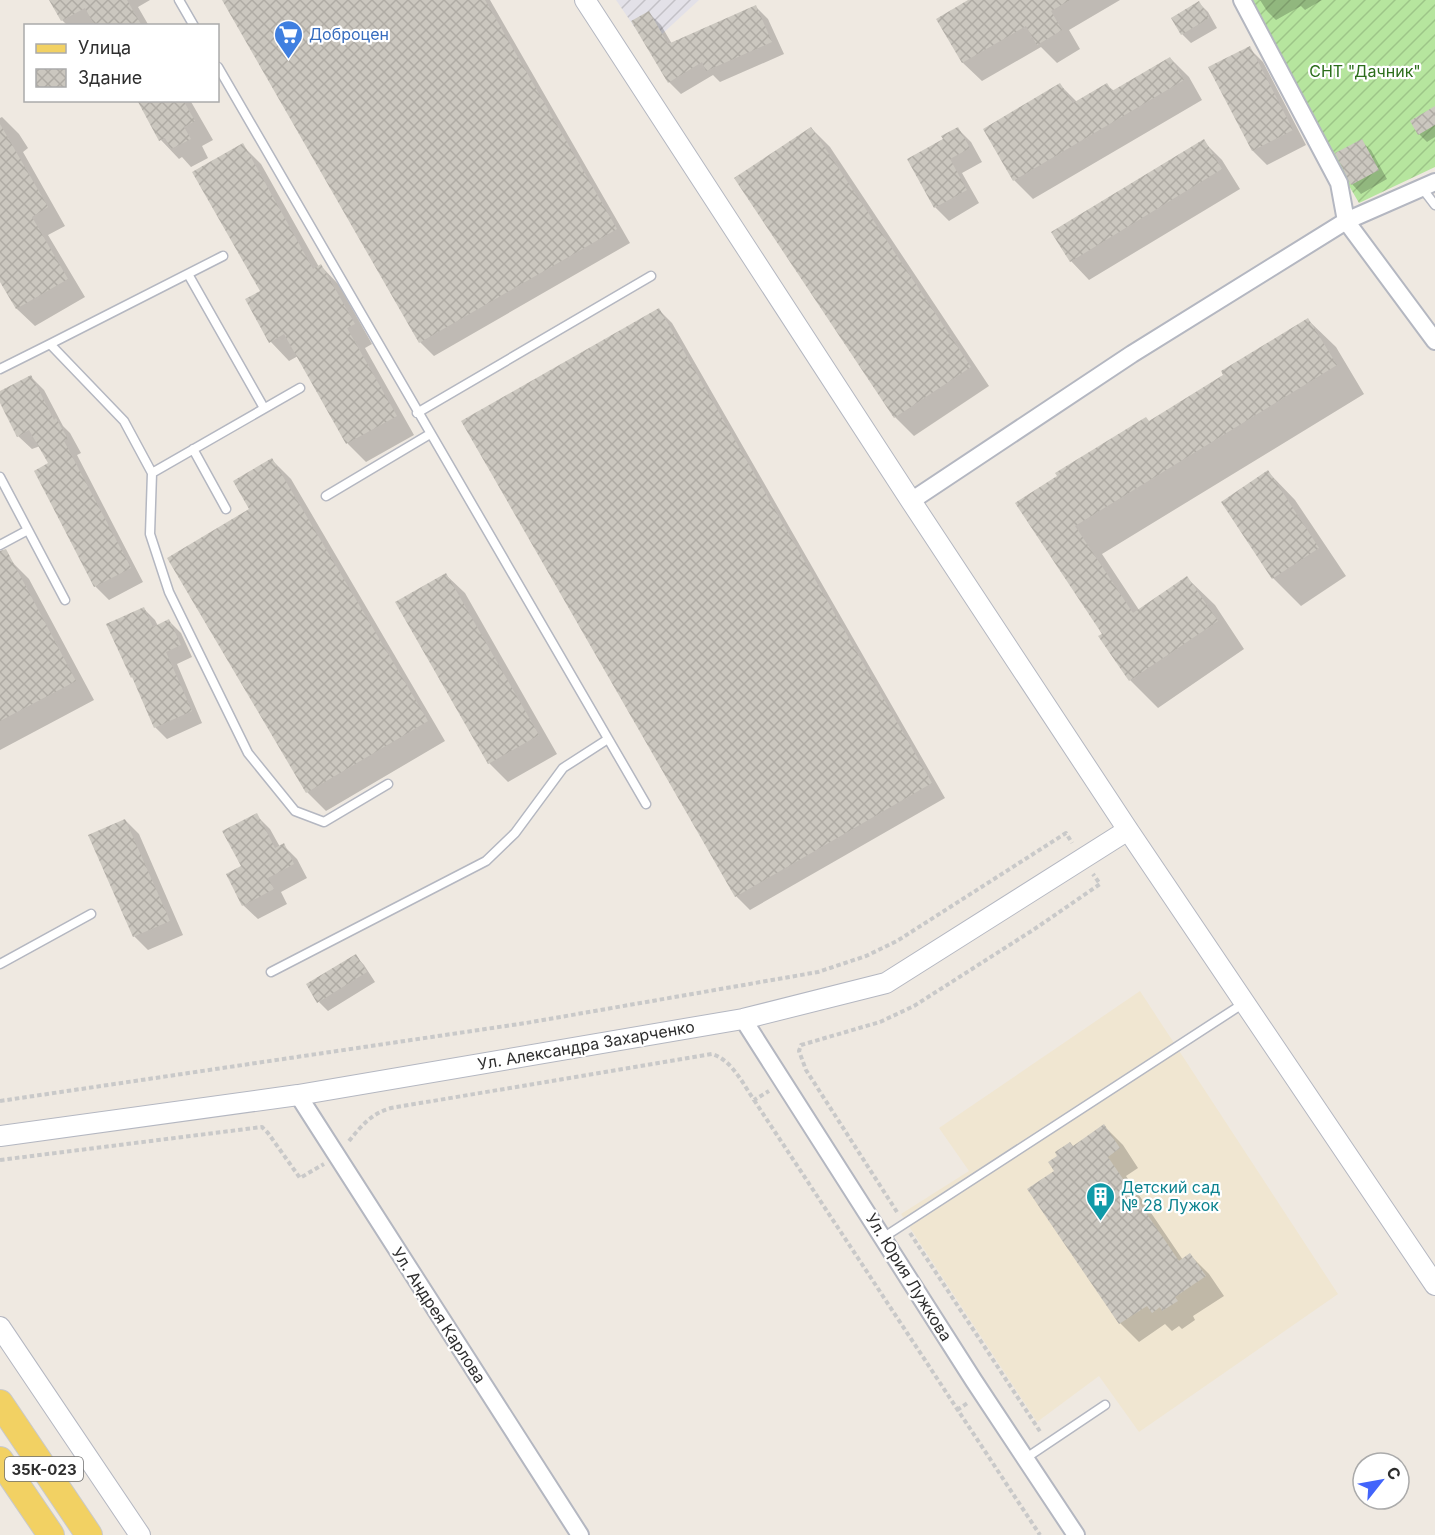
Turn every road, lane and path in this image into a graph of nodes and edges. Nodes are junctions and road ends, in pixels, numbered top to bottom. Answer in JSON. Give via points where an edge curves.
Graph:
{"nodes":[{"id":1,"x":179,"y":0,"type":"edge"},
{"id":2,"x":585,"y":0,"type":"edge"},
{"id":3,"x":1242,"y":0,"type":"edge"},
{"id":4,"x":193,"y":24,"type":"edge"},
{"id":5,"x":219,"y":69,"type":"edge"},
{"id":6,"x":1429,"y":185,"type":"edge"},
{"id":7,"x":1435,"y":205,"type":"edge"},
{"id":8,"x":1346,"y":221,"type":"junction"},
{"id":9,"x":223,"y":256,"type":"dead end"},
{"id":10,"x":188,"y":274,"type":"junction"},
{"id":11,"x":651,"y":276,"type":"dead end"},
{"id":12,"x":1435,"y":341,"type":"edge"},
{"id":13,"x":50,"y":344,"type":"junction"},
{"id":14,"x":0,"y":369,"type":"edge"},
{"id":15,"x":300,"y":387,"type":"dead end"},
{"id":16,"x":264,"y":408,"type":"junction"},
{"id":17,"x":417,"y":413,"type":"junction"},
{"id":18,"x":430,"y":434,"type":"junction"},
{"id":19,"x":193,"y":449,"type":"junction"},
{"id":20,"x":152,"y":472,"type":"junction"},
{"id":21,"x":0,"y":477,"type":"edge"},
{"id":22,"x":326,"y":496,"type":"dead end"},
{"id":23,"x":911,"y":501,"type":"junction"},
{"id":24,"x":226,"y":509,"type":"dead end"},
{"id":25,"x":28,"y":530,"type":"junction"},
{"id":26,"x":0,"y":545,"type":"edge"},
{"id":27,"x":65,"y":600,"type":"dead end"},
{"id":28,"x":608,"y":739,"type":"junction"},
{"id":29,"x":388,"y":784,"type":"dead end"},
{"id":30,"x":646,"y":804,"type":"dead end"},
{"id":31,"x":1128,"y":830,"type":"junction"},
{"id":32,"x":1083,"y":859,"type":"junction"},
{"id":33,"x":91,"y":914,"type":"dead end"},
{"id":34,"x":0,"y":964,"type":"edge"},
{"id":35,"x":271,"y":972,"type":"dead end"},
{"id":36,"x":1245,"y":1003,"type":"junction"},
{"id":37,"x":743,"y":1019,"type":"junction"},
{"id":38,"x":806,"y":1070,"type":"junction"},
{"id":39,"x":784,"y":1083,"type":"junction"},
{"id":40,"x":298,"y":1095,"type":"junction"},
{"id":41,"x":754,"y":1100,"type":"junction"},
{"id":42,"x":0,"y":1101,"type":"edge"},
{"id":43,"x":0,"y":1136,"type":"edge"},
{"id":44,"x":337,"y":1156,"type":"junction"},
{"id":45,"x":0,"y":1160,"type":"edge"},
{"id":46,"x":904,"y":1224,"type":"junction"},
{"id":47,"x":884,"y":1237,"type":"junction"},
{"id":48,"x":1435,"y":1285,"type":"edge"},
{"id":49,"x":0,"y":1327,"type":"edge"},
{"id":50,"x":0,"y":1403,"type":"edge"},
{"id":51,"x":1106,"y":1406,"type":"dead end"},
{"id":52,"x":1047,"y":1444,"type":"junction"},
{"id":53,"x":1026,"y":1458,"type":"junction"},
{"id":54,"x":0,"y":1460,"type":"edge"},
{"id":55,"x":51,"y":1535,"type":"edge"},
{"id":56,"x":89,"y":1535,"type":"edge"},
{"id":57,"x":140,"y":1535,"type":"edge"},
{"id":58,"x":580,"y":1535,"type":"edge"},
{"id":59,"x":1040,"y":1535,"type":"edge"},
{"id":60,"x":1076,"y":1535,"type":"edge"}],
"edges":[{"from":1,"to":4,"type":"lane"},
{"from":2,"to":23,"type":"street"},
{"from":3,"to":8,"type":"street","via":[[1340,183]]},
{"from":5,"to":17,"type":"lane"},
{"from":6,"to":7,"type":"lane"},
{"from":6,"to":8,"type":"street"},
{"from":8,"to":12,"type":"street"},
{"from":8,"to":23,"type":"street","via":[[1132,354]]},
{"from":9,"to":10,"type":"lane"},
{"from":10,"to":13,"type":"lane"},
{"from":10,"to":16,"type":"lane"},
{"from":11,"to":17,"type":"lane"},
{"from":13,"to":14,"type":"lane"},
{"from":13,"to":20,"type":"lane","via":[[124,421]]},
{"from":15,"to":16,"type":"lane"},
{"from":16,"to":19,"type":"lane"},
{"from":17,"to":18,"type":"lane"},
{"from":18,"to":22,"type":"lane"},
{"from":18,"to":28,"type":"lane"},
{"from":19,"to":20,"type":"lane"},
{"from":19,"to":24,"type":"lane"},
{"from":20,"to":29,"type":"lane","via":[[150,534],[169,592],[248,753],[295,811],[324,822]]},
{"from":21,"to":25,"type":"lane"},
{"from":23,"to":31,"type":"street"},
{"from":25,"to":26,"type":"lane"},
{"from":25,"to":27,"type":"lane"},
{"from":28,"to":30,"type":"lane"},
{"from":28,"to":35,"type":"lane","via":[[563,768],[515,832],[486,861]]},
{"from":31,"to":32,"type":"street","name":"Ул. Александра Захарченко"},
{"from":31,"to":36,"type":"street"},
{"from":32,"to":37,"type":"street","name":"Ул. Александра Захарченко","via":[[885,983]]},
{"from":32,"to":38,"type":"path","via":[[1100,884],[914,1006],[880,1022],[801,1045],[799,1052]]},
{"from":32,"to":42,"type":"path","via":[[1066,833],[897,941],[818,972],[526,1023]]},
{"from":33,"to":34,"type":"lane"},
{"from":36,"to":46,"type":"lane"},
{"from":36,"to":48,"type":"street"},
{"from":37,"to":39,"type":"street","name":"Ул. Юрия Лужкова"},
{"from":37,"to":40,"type":"street","name":"Ул. Александра Захарченко"},
{"from":38,"to":39,"type":"path"},
{"from":38,"to":46,"type":"path"},
{"from":39,"to":41,"type":"path"},
{"from":39,"to":47,"type":"street","name":"Ул. Юрия Лужкова"},
{"from":40,"to":43,"type":"street","name":"Ул. Александра Захарченко"},
{"from":40,"to":44,"type":"street","name":"Ул. Андрея Карлова"},
{"from":41,"to":44,"type":"path","via":[[727,1062],[712,1054],[385,1109],[362,1124]]},
{"from":41,"to":59,"type":"path"},
{"from":44,"to":45,"type":"path","via":[[300,1178],[262,1127]]},
{"from":44,"to":58,"type":"street","name":"Ул. Андрея Карлова"},
{"from":46,"to":47,"type":"lane"},
{"from":46,"to":52,"type":"path"},
{"from":47,"to":53,"type":"street","name":"Ул. Юрия Лужкова"},
{"from":49,"to":57,"type":"street"},
{"from":50,"to":56,"type":"main road","number":"35К-023"},
{"from":51,"to":52,"type":"lane"},
{"from":52,"to":53,"type":"lane"},
{"from":53,"to":60,"type":"street","name":"Ул. Юрия Лужкова"},
{"from":54,"to":55,"type":"main road","number":"35К-023"}]}
